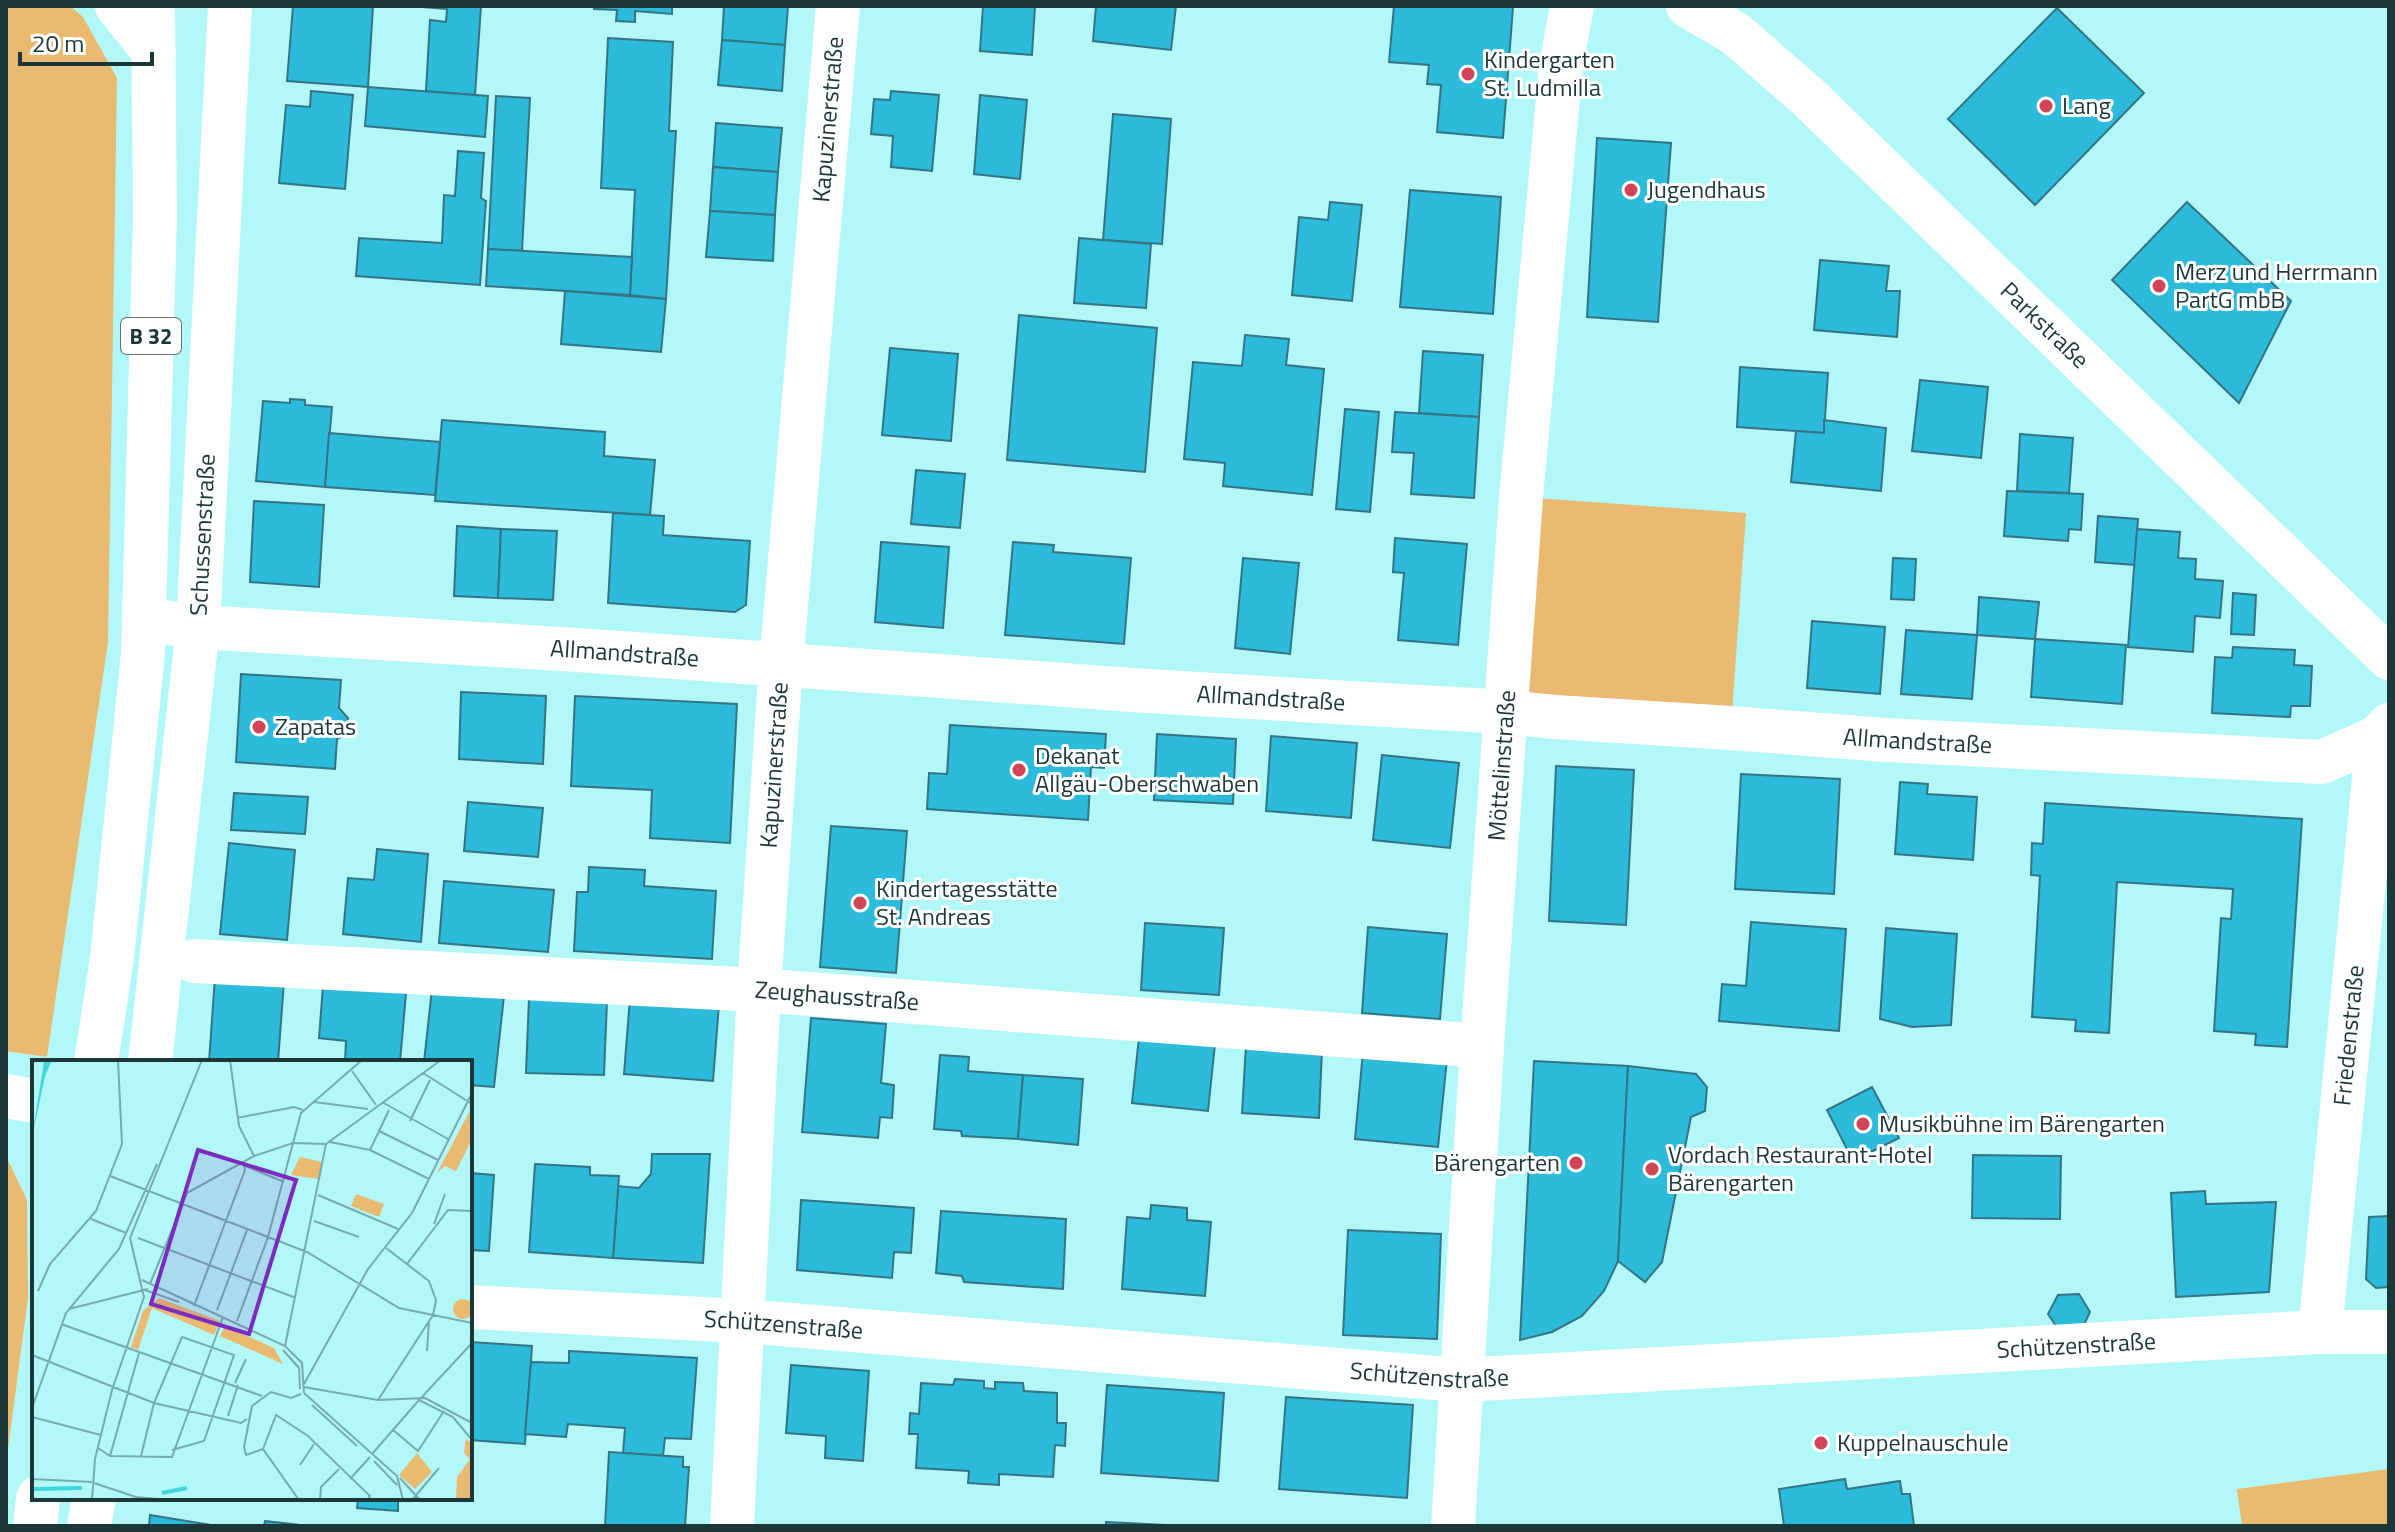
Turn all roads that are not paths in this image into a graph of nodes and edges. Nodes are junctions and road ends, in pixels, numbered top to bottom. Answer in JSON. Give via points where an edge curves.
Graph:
{"nodes":[{"id":1,"x":117,"y":6,"type":"edge"},
{"id":2,"x":153,"y":6,"type":"edge"},
{"id":3,"x":230,"y":6,"type":"edge"},
{"id":4,"x":838,"y":6,"type":"edge"},
{"id":5,"x":1572,"y":6,"type":"edge"},
{"id":6,"x":1688,"y":6,"type":"edge"},
{"id":7,"x":154,"y":52,"type":"junction"},
{"id":8,"x":144,"y":619,"type":"junction"},
{"id":9,"x":198,"y":627,"type":"junction"},
{"id":10,"x":2389,"y":658,"type":"edge"},
{"id":11,"x":781,"y":664,"type":"junction"},
{"id":12,"x":1506,"y":712,"type":"junction"},
{"id":13,"x":2384,"y":731,"type":"edge"},
{"id":14,"x":194,"y":961,"type":"dead end"},
{"id":15,"x":759,"y":990,"type":"junction"},
{"id":16,"x":1482,"y":1046,"type":"junction"},
{"id":17,"x":96,"y":1060,"type":"edge"},
{"id":18,"x":150,"y":1060,"type":"edge"},
{"id":19,"x":6,"y":1096,"type":"edge"},
{"id":20,"x":32,"y":1101,"type":"edge"},
{"id":21,"x":472,"y":1307,"type":"edge"},
{"id":22,"x":742,"y":1321,"type":"junction"},
{"id":23,"x":2320,"y":1332,"type":"junction"},
{"id":24,"x":2389,"y":1332,"type":"edge"},
{"id":25,"x":1461,"y":1380,"type":"junction"},
{"id":26,"x":38,"y":1500,"type":"edge"},
{"id":27,"x":94,"y":1500,"type":"edge"},
{"id":28,"x":35,"y":1526,"type":"edge"},
{"id":29,"x":89,"y":1526,"type":"edge"},
{"id":30,"x":732,"y":1526,"type":"edge"},
{"id":31,"x":1453,"y":1526,"type":"edge"}],
"edges":[{"from":1,"to":7,"type":"street"},
{"from":2,"to":7,"type":"street","number":"B 32"},
{"from":3,"to":9,"type":"street","name":"Schussenstraße","number":"B 32"},
{"from":4,"to":11,"type":"street","name":"Kapuzinerstraße"},
{"from":5,"to":12,"type":"street","name":"Möttelinstraße","via":[[1561,66]]},
{"from":6,"to":10,"type":"street","name":"Parkstraße","via":[[1736,34],[1807,96]]},
{"from":7,"to":8,"type":"street","number":"B 32"},
{"from":8,"to":9,"type":"street","name":"Allmandstraße"},
{"from":8,"to":17,"type":"street","number":"B 32","via":[[112,958]]},
{"from":9,"to":11,"type":"street","name":"Allmandstraße"},
{"from":9,"to":18,"type":"street","name":"Schussenstraße","number":"B 32"},
{"from":11,"to":12,"type":"street","name":"Allmandstraße"},
{"from":11,"to":15,"type":"street","name":"Kapuzinerstraße"},
{"from":12,"to":13,"type":"street","name":"Allmandstraße","via":[[1886,740],[2322,762]]},
{"from":12,"to":16,"type":"street","name":"Möttelinstraße"},
{"from":13,"to":23,"type":"street","name":"Friedenstraße"},
{"from":14,"to":15,"type":"street","name":"Zeughausstraße"},
{"from":15,"to":16,"type":"street","name":"Zeughausstraße"},
{"from":15,"to":22,"type":"street","name":"Kapuzinerstraße"},
{"from":16,"to":25,"type":"street","name":"Möttelinstraße"},
{"from":19,"to":20,"type":"street"},
{"from":21,"to":22,"type":"street","name":"Schützenstraße"},
{"from":22,"to":25,"type":"street","name":"Schützenstraße"},
{"from":22,"to":30,"type":"street","name":"Kapuzinerstraße"},
{"from":23,"to":24,"type":"street","name":"Schützenstraße"},
{"from":23,"to":25,"type":"street","name":"Schützenstraße"},
{"from":25,"to":31,"type":"street","name":"Möttelinstraße"},
{"from":26,"to":28,"type":"street"},
{"from":27,"to":29,"type":"street"}]}
